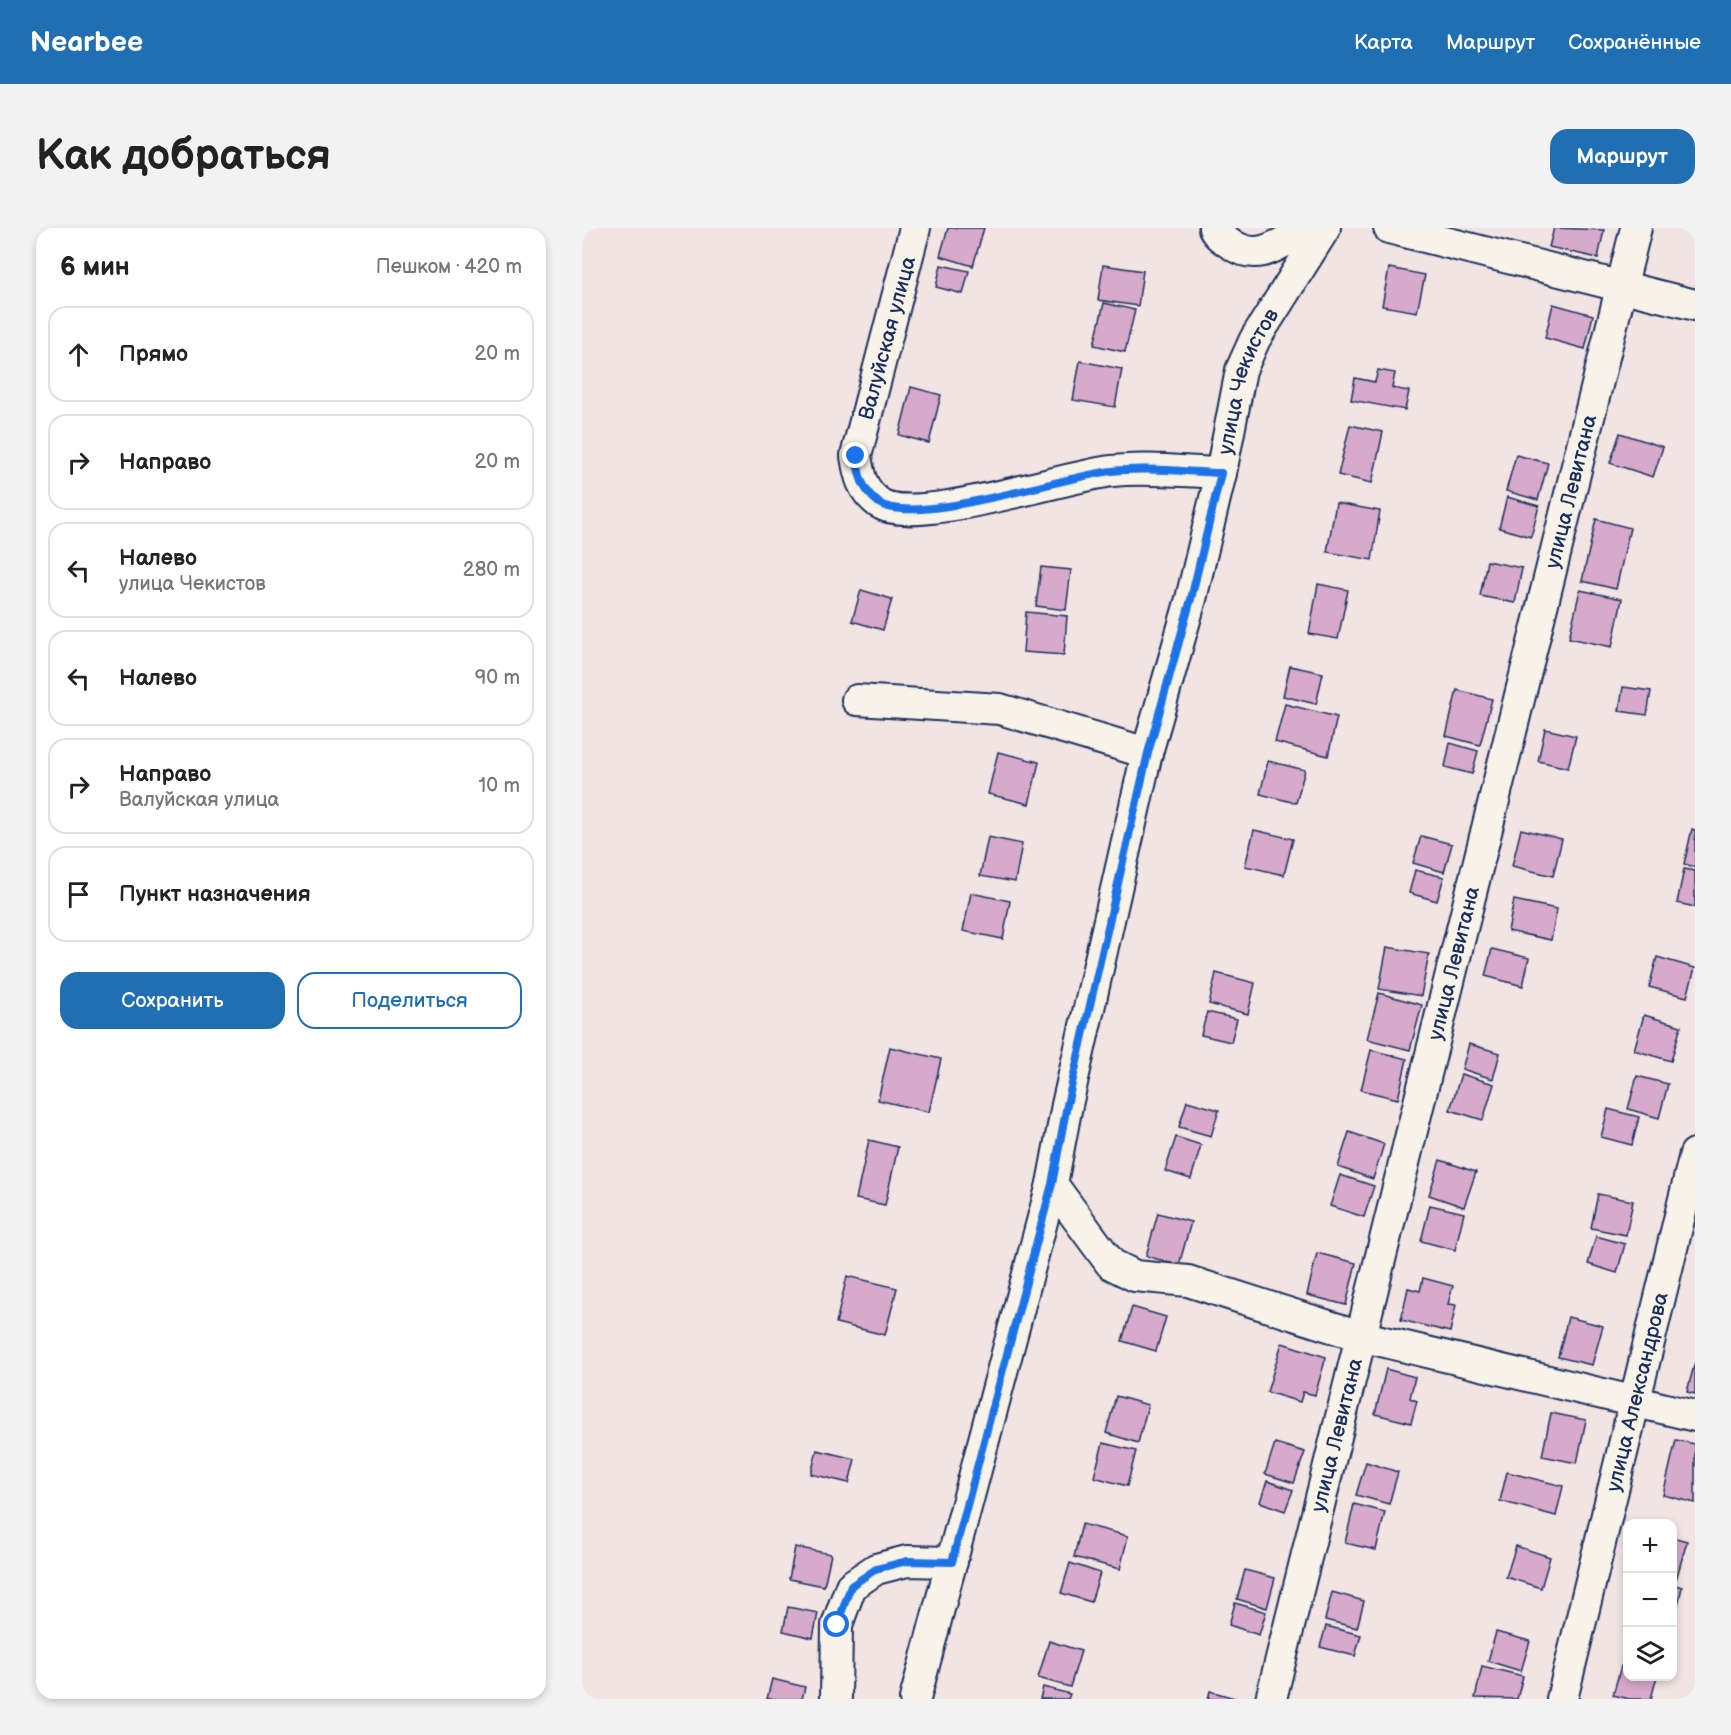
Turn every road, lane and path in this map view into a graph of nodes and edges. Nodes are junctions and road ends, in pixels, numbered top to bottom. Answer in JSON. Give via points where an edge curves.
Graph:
{"nodes":[{"id":1,"x":915,"y":228,"type":"edge"},
{"id":2,"x":1214,"y":228,"type":"edge"},
{"id":3,"x":1308,"y":228,"type":"edge"},
{"id":4,"x":1325,"y":228,"type":"edge"},
{"id":5,"x":1389,"y":228,"type":"edge"},
{"id":6,"x":1636,"y":228,"type":"edge"},
{"id":7,"x":1621,"y":287,"type":"junction"},
{"id":8,"x":1695,"y":305,"type":"edge"},
{"id":9,"x":1221,"y":473,"type":"junction"},
{"id":10,"x":857,"y":700,"type":"dead end"},
{"id":11,"x":1148,"y":753,"type":"junction"},
{"id":12,"x":1695,"y":1154,"type":"edge"},
{"id":13,"x":1052,"y":1184,"type":"junction"},
{"id":14,"x":1360,"y":1336,"type":"junction"},
{"id":15,"x":1635,"y":1402,"type":"junction"},
{"id":16,"x":1695,"y":1416,"type":"edge"},
{"id":17,"x":952,"y":1562,"type":"junction"},
{"id":18,"x":836,"y":1699,"type":"edge"},
{"id":19,"x":915,"y":1699,"type":"edge"},
{"id":20,"x":1271,"y":1699,"type":"edge"},
{"id":21,"x":1562,"y":1699,"type":"edge"}],
"edges":[{"from":1,"to":9,"type":"street","name":"Валуйская улица","via":[[856,456],[861,484],[881,504],[915,509],[981,500],[1113,471]]},
{"from":2,"to":3,"type":"street","via":[[1216,234],[1240,250],[1263,253]]},
{"from":4,"to":9,"type":"street","name":"улица Чекистов","via":[[1255,339],[1241,370]]},
{"from":5,"to":7,"type":"street"},
{"from":6,"to":7,"type":"street","name":"улица Левитана"},
{"from":7,"to":8,"type":"street"},
{"from":7,"to":14,"type":"street","name":"улица Левитана"},
{"from":9,"to":11,"type":"street","name":"улица Чекистов"},
{"from":10,"to":11,"type":"street","via":[[1000,710]]},
{"from":11,"to":13,"type":"street","name":"улица Чекистов"},
{"from":12,"to":15,"type":"street","name":"улица Александрова"},
{"from":13,"to":14,"type":"street","via":[[1110,1264],[1119,1270],[1188,1281]]},
{"from":13,"to":17,"type":"street","name":"улица Чекистов"},
{"from":14,"to":15,"type":"street"},
{"from":14,"to":20,"type":"street","name":"улица Левитана"},
{"from":15,"to":16,"type":"street"},
{"from":15,"to":21,"type":"street","name":"улица Александрова"},
{"from":17,"to":18,"type":"street","via":[[907,1561],[876,1569],[851,1586],[837,1625]]},
{"from":17,"to":19,"type":"street","name":"улица Чекистов"}]}
